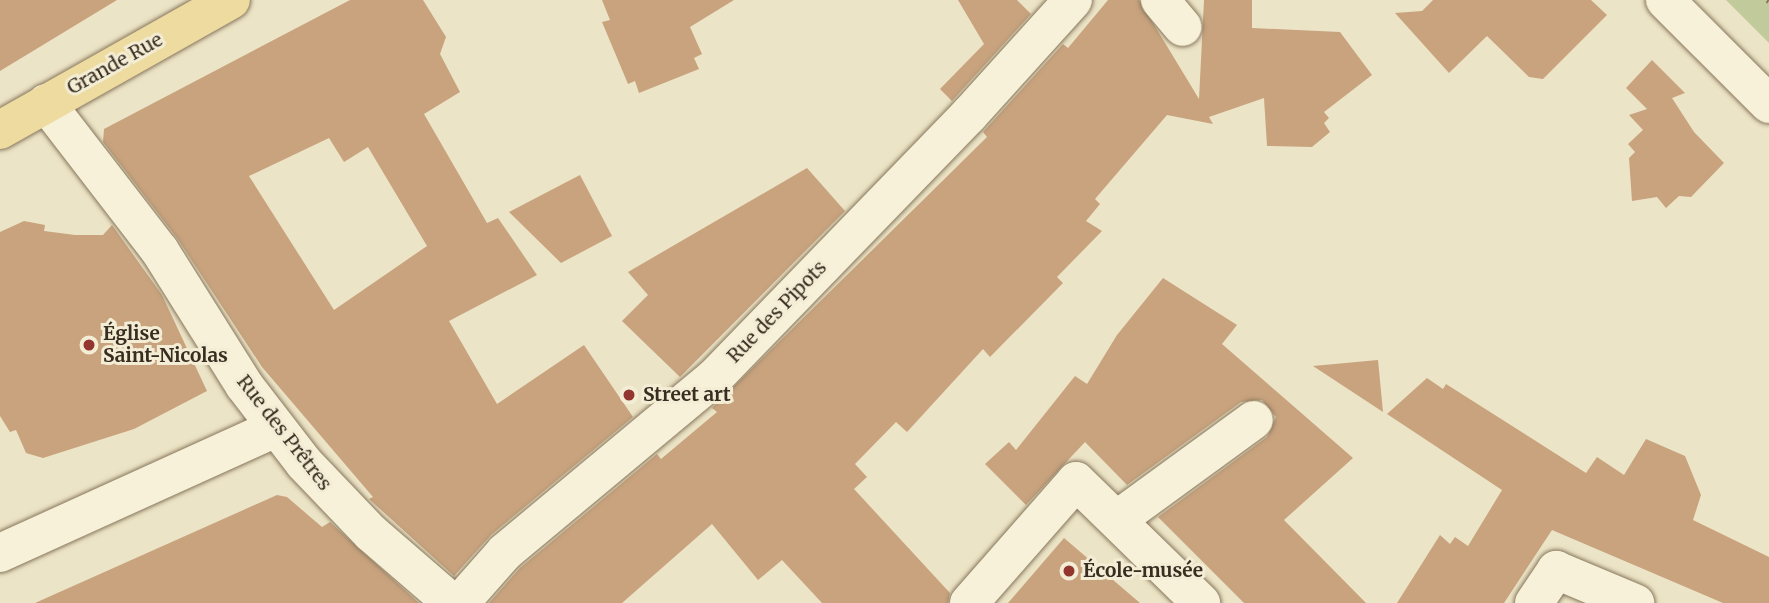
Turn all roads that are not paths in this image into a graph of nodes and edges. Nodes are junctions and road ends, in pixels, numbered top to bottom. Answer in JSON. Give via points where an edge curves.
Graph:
{"nodes":[{"id":1,"x":231,"y":0,"type":"edge"},
{"id":2,"x":1073,"y":0,"type":"edge"},
{"id":3,"x":1665,"y":0,"type":"edge"},
{"id":4,"x":46,"y":103,"type":"junction"},
{"id":5,"x":1769,"y":104,"type":"edge"},
{"id":6,"x":0,"y":130,"type":"edge"},
{"id":7,"x":1254,"y":420,"type":"dead end"},
{"id":8,"x":276,"y":428,"type":"junction"},
{"id":9,"x":1118,"y":519,"type":"junction"},
{"id":10,"x":0,"y":553,"type":"edge"},
{"id":11,"x":452,"y":603,"type":"edge"},
{"id":12,"x":460,"y":603,"type":"edge"},
{"id":13,"x":968,"y":603,"type":"edge"},
{"id":14,"x":1201,"y":603,"type":"edge"},
{"id":15,"x":1534,"y":603,"type":"edge"},
{"id":16,"x":1635,"y":603,"type":"edge"}],
"edges":[{"from":1,"to":4,"type":"main road","name":"Grande Rue"},
{"from":2,"to":12,"type":"street","name":"Rue des Pipots","via":[[969,116],[715,377],[505,552]]},
{"from":3,"to":5,"type":"street"},
{"from":4,"to":6,"type":"main road","name":"Grande Rue"},
{"from":4,"to":8,"type":"street","name":"Rue des Prêtres","via":[[160,251]]},
{"from":7,"to":9,"type":"street"},
{"from":8,"to":10,"type":"street"},
{"from":8,"to":11,"type":"street","name":"Rue des Prêtres","via":[[352,515]]},
{"from":9,"to":13,"type":"street","via":[[1076,481]]},
{"from":9,"to":14,"type":"street"},
{"from":15,"to":16,"type":"street","via":[[1556,570]]}]}
